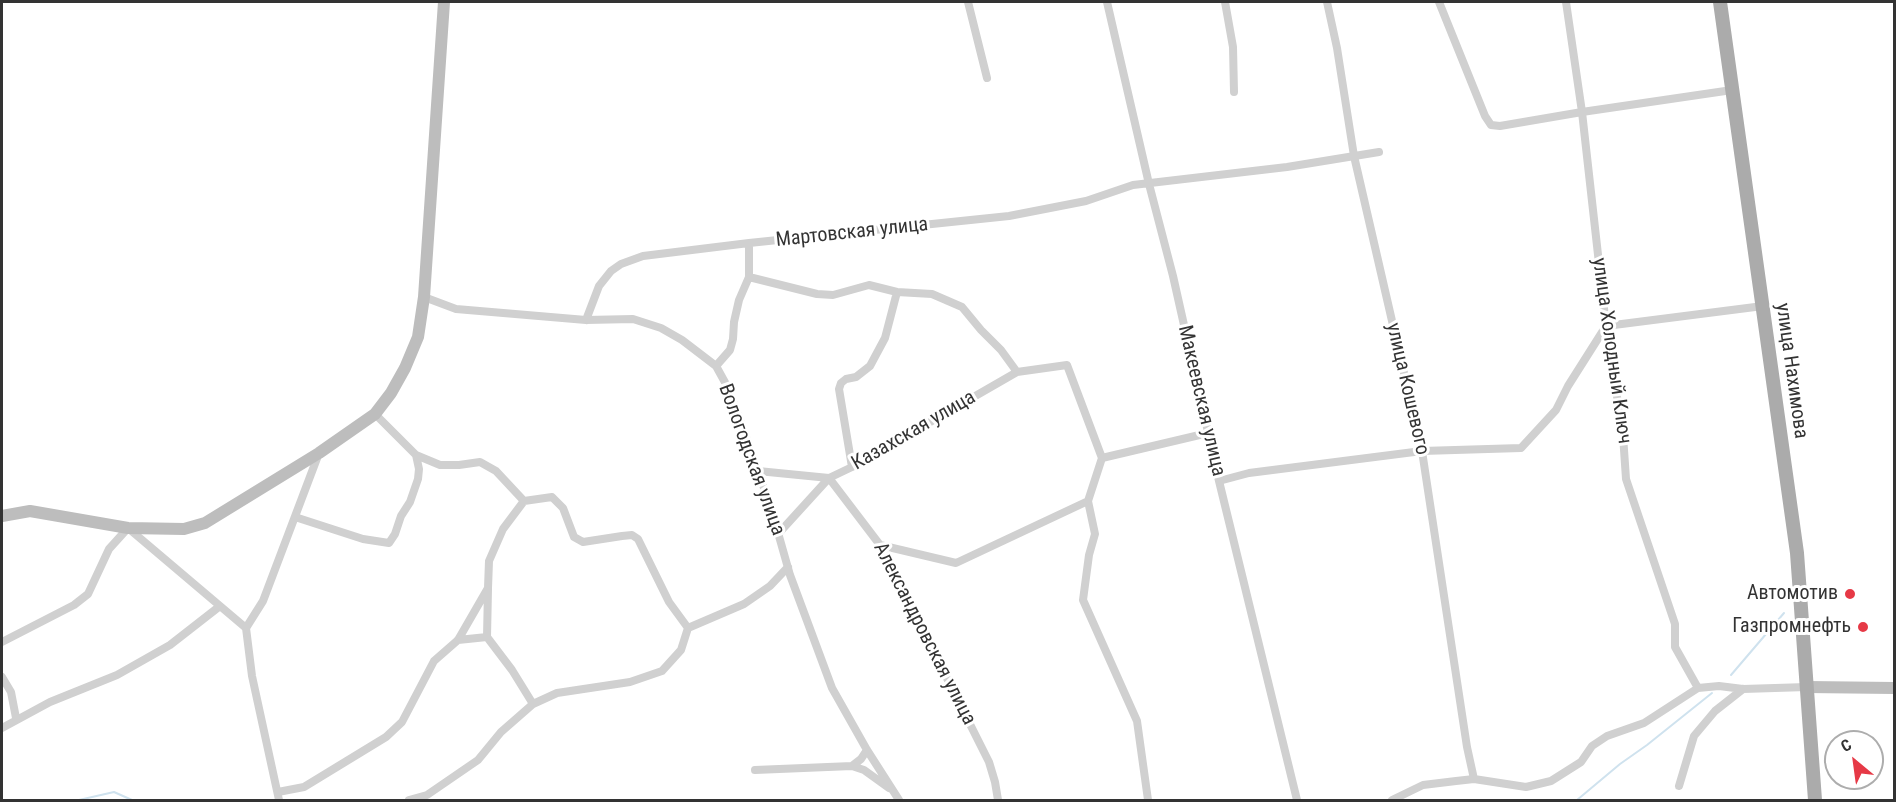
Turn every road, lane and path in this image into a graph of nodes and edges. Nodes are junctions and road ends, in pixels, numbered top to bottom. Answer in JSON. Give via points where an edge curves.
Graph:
{"nodes":[{"id":1,"x":444,"y":2,"type":"edge"},
{"id":2,"x":968,"y":2,"type":"edge"},
{"id":3,"x":1107,"y":2,"type":"edge"},
{"id":4,"x":1225,"y":2,"type":"edge"},
{"id":5,"x":1328,"y":2,"type":"edge"},
{"id":6,"x":1439,"y":2,"type":"edge"},
{"id":7,"x":1566,"y":2,"type":"edge"},
{"id":8,"x":1720,"y":2,"type":"edge"},
{"id":9,"x":987,"y":78,"type":"dead end"},
{"id":10,"x":1732,"y":90,"type":"junction"},
{"id":11,"x":1234,"y":92,"type":"dead end"},
{"id":12,"x":1582,"y":112,"type":"junction"},
{"id":13,"x":1379,"y":152,"type":"dead end"},
{"id":14,"x":1354,"y":156,"type":"junction"},
{"id":15,"x":1149,"y":184,"type":"junction"},
{"id":16,"x":749,"y":243,"type":"junction"},
{"id":17,"x":749,"y":277,"type":"junction"},
{"id":18,"x":897,"y":292,"type":"junction"},
{"id":19,"x":424,"y":297,"type":"junction"},
{"id":20,"x":1762,"y":306,"type":"junction"},
{"id":21,"x":586,"y":320,"type":"junction"},
{"id":22,"x":1606,"y":326,"type":"junction"},
{"id":23,"x":716,"y":366,"type":"junction"},
{"id":24,"x":1017,"y":372,"type":"junction"},
{"id":25,"x":375,"y":414,"type":"junction"},
{"id":26,"x":1208,"y":433,"type":"junction"},
{"id":27,"x":1422,"y":451,"type":"junction"},
{"id":28,"x":319,"y":453,"type":"junction"},
{"id":29,"x":416,"y":455,"type":"junction"},
{"id":30,"x":1102,"y":458,"type":"junction"},
{"id":31,"x":852,"y":467,"type":"junction"},
{"id":32,"x":758,"y":471,"type":"junction"},
{"id":33,"x":829,"y":478,"type":"junction"},
{"id":34,"x":1219,"y":481,"type":"junction"},
{"id":35,"x":524,"y":501,"type":"junction"},
{"id":36,"x":1088,"y":501,"type":"junction"},
{"id":37,"x":2,"y":516,"type":"edge"},
{"id":38,"x":295,"y":517,"type":"junction"},
{"id":39,"x":128,"y":528,"type":"junction"},
{"id":40,"x":778,"y":534,"type":"junction"},
{"id":41,"x":880,"y":544,"type":"junction"},
{"id":42,"x":788,"y":567,"type":"junction"},
{"id":43,"x":488,"y":588,"type":"junction"},
{"id":44,"x":220,"y":606,"type":"junction"},
{"id":45,"x":246,"y":628,"type":"junction"},
{"id":46,"x":688,"y":628,"type":"junction"},
{"id":47,"x":487,"y":637,"type":"junction"},
{"id":48,"x":458,"y":640,"type":"junction"},
{"id":49,"x":2,"y":642,"type":"edge"},
{"id":50,"x":2,"y":677,"type":"edge"},
{"id":51,"x":1807,"y":687,"type":"junction"},
{"id":52,"x":1698,"y":688,"type":"junction"},
{"id":53,"x":1894,"y":688,"type":"edge"},
{"id":54,"x":1743,"y":689,"type":"junction"},
{"id":55,"x":533,"y":704,"type":"junction"},
{"id":56,"x":16,"y":718,"type":"junction"},
{"id":57,"x":2,"y":728,"type":"edge"},
{"id":58,"x":867,"y":750,"type":"junction"},
{"id":59,"x":852,"y":766,"type":"junction"},
{"id":60,"x":755,"y":770,"type":"dead end"},
{"id":61,"x":1474,"y":779,"type":"junction"},
{"id":62,"x":1679,"y":786,"type":"dead end"},
{"id":63,"x":894,"y":792,"type":"junction"},
{"id":64,"x":279,"y":796,"type":"edge"},
{"id":65,"x":409,"y":801,"type":"edge"},
{"id":66,"x":899,"y":801,"type":"edge"},
{"id":67,"x":998,"y":801,"type":"edge"},
{"id":68,"x":1148,"y":801,"type":"edge"},
{"id":69,"x":1297,"y":801,"type":"edge"},
{"id":70,"x":1392,"y":801,"type":"edge"},
{"id":71,"x":1815,"y":801,"type":"edge"}],
"edges":[{"from":1,"to":19,"type":"main road"},
{"from":2,"to":9,"type":"street"},
{"from":3,"to":15,"type":"street","name":"Макеевская улица"},
{"from":4,"to":11,"type":"street","via":[[1233,47]]},
{"from":5,"to":14,"type":"street","name":"улица Кошевого"},
{"from":6,"to":12,"type":"street","via":[[1491,125]]},
{"from":7,"to":12,"type":"street","name":"улица Холодный Ключ"},
{"from":8,"to":10,"type":"main road","name":"улица Нахимова"},
{"from":10,"to":12,"type":"street"},
{"from":10,"to":20,"type":"main road","name":"улица Нахимова"},
{"from":12,"to":22,"type":"street","name":"улица Холодный Ключ"},
{"from":13,"to":14,"type":"street","name":"Мартовская улица"},
{"from":14,"to":15,"type":"street","name":"Мартовская улица"},
{"from":14,"to":27,"type":"street","name":"улица Кошевого"},
{"from":15,"to":16,"type":"street","name":"Мартовская улица","via":[[1009,216]]},
{"from":15,"to":26,"type":"street","name":"Макеевская улица"},
{"from":16,"to":17,"type":"street"},
{"from":16,"to":21,"type":"street","name":"Мартовская улица","via":[[643,256],[621,264],[599,286]]},
{"from":17,"to":18,"type":"street","via":[[817,294],[834,295],[869,285]]},
{"from":17,"to":23,"type":"street","via":[[739,300],[730,350]]},
{"from":18,"to":24,"type":"street","via":[[932,294],[962,307]]},
{"from":18,"to":31,"type":"street","via":[[885,338],[870,366],[856,377],[846,379],[838,389]]},
{"from":19,"to":21,"type":"street","name":"Вологодская улица","via":[[456,309]]},
{"from":19,"to":25,"type":"main road","via":[[418,337],[396,385]]},
{"from":20,"to":22,"type":"street"},
{"from":20,"to":51,"type":"main road","name":"улица Нахимова","via":[[1797,553]]},
{"from":21,"to":23,"type":"street","name":"Вологодская улица","via":[[633,319],[661,328]]},
{"from":22,"to":27,"type":"street","via":[[1556,411],[1521,448]]},
{"from":22,"to":52,"type":"street","name":"улица Холодный Ключ","via":[[1626,479],[1675,624],[1675,647]]},
{"from":23,"to":32,"type":"street","name":"Вологодская улица"},
{"from":24,"to":30,"type":"street","name":"Казахская улица","via":[[1067,365]]},
{"from":24,"to":31,"type":"street","name":"Казахская улица"},
{"from":25,"to":28,"type":"main road"},
{"from":25,"to":29,"type":"street"},
{"from":26,"to":30,"type":"street"},
{"from":26,"to":34,"type":"street","name":"Макеевская улица"},
{"from":27,"to":34,"type":"street"},
{"from":27,"to":61,"type":"street","name":"улица Кошевого"},
{"from":28,"to":38,"type":"street"},
{"from":28,"to":39,"type":"main road","via":[[205,522],[184,529]]},
{"from":29,"to":35,"type":"street","via":[[440,465],[480,462],[496,471]]},
{"from":29,"to":38,"type":"street","via":[[418,479],[389,543],[363,539]]},
{"from":30,"to":36,"type":"street"},
{"from":31,"to":33,"type":"street","name":"Казахская улица"},
{"from":32,"to":33,"type":"street","name":"Казахская улица"},
{"from":32,"to":40,"type":"street","name":"Вологодская улица"},
{"from":33,"to":40,"type":"street"},
{"from":33,"to":41,"type":"street","name":"Александровская улица"},
{"from":34,"to":69,"type":"street","name":"Макеевская улица"},
{"from":35,"to":43,"type":"street","via":[[503,529],[489,561]]},
{"from":35,"to":46,"type":"street","via":[[552,497],[563,508],[574,537],[583,542],[632,535],[638,539],[669,602]]},
{"from":36,"to":41,"type":"street","via":[[956,563]]},
{"from":36,"to":68,"type":"street","via":[[1095,534],[1083,600],[1137,721]]},
{"from":37,"to":39,"type":"main road","via":[[30,511]]},
{"from":38,"to":45,"type":"street","via":[[263,601]]},
{"from":39,"to":44,"type":"street"},
{"from":39,"to":49,"type":"street","via":[[109,549],[88,594]]},
{"from":40,"to":42,"type":"street","name":"Вологодская улица"},
{"from":41,"to":67,"type":"street","name":"Александровская улица","via":[[989,762]]},
{"from":42,"to":46,"type":"street","via":[[744,604]]},
{"from":42,"to":58,"type":"street","name":"Вологодская улица","via":[[832,688]]},
{"from":43,"to":47,"type":"street"},
{"from":43,"to":48,"type":"street"},
{"from":44,"to":45,"type":"street"},
{"from":44,"to":56,"type":"street","via":[[170,645],[117,675]]},
{"from":45,"to":64,"type":"street","via":[[252,676]]},
{"from":46,"to":55,"type":"street","via":[[681,650],[662,670],[630,682],[557,693]]},
{"from":47,"to":48,"type":"street"},
{"from":47,"to":55,"type":"street"},
{"from":48,"to":64,"type":"street","via":[[434,661],[402,722],[386,737],[304,787]]},
{"from":50,"to":56,"type":"street","via":[[11,692]]},
{"from":51,"to":53,"type":"main road"},
{"from":51,"to":54,"type":"street"},
{"from":51,"to":71,"type":"main road","name":"улица Нахимова"},
{"from":52,"to":54,"type":"street"},
{"from":52,"to":61,"type":"street","via":[[1644,723],[1607,736],[1592,746],[1581,762],[1551,781],[1526,787]]},
{"from":54,"to":62,"type":"street","via":[[1715,711],[1694,736]]},
{"from":55,"to":65,"type":"street","via":[[501,732],[478,760],[427,795]]},
{"from":56,"to":57,"type":"street"},
{"from":58,"to":59,"type":"street"},
{"from":58,"to":63,"type":"street","name":"Вологодская улица"},
{"from":59,"to":60,"type":"street"},
{"from":59,"to":63,"type":"street"},
{"from":61,"to":70,"type":"street","via":[[1423,785]]},
{"from":63,"to":66,"type":"street","name":"Вологодская улица"}]}
